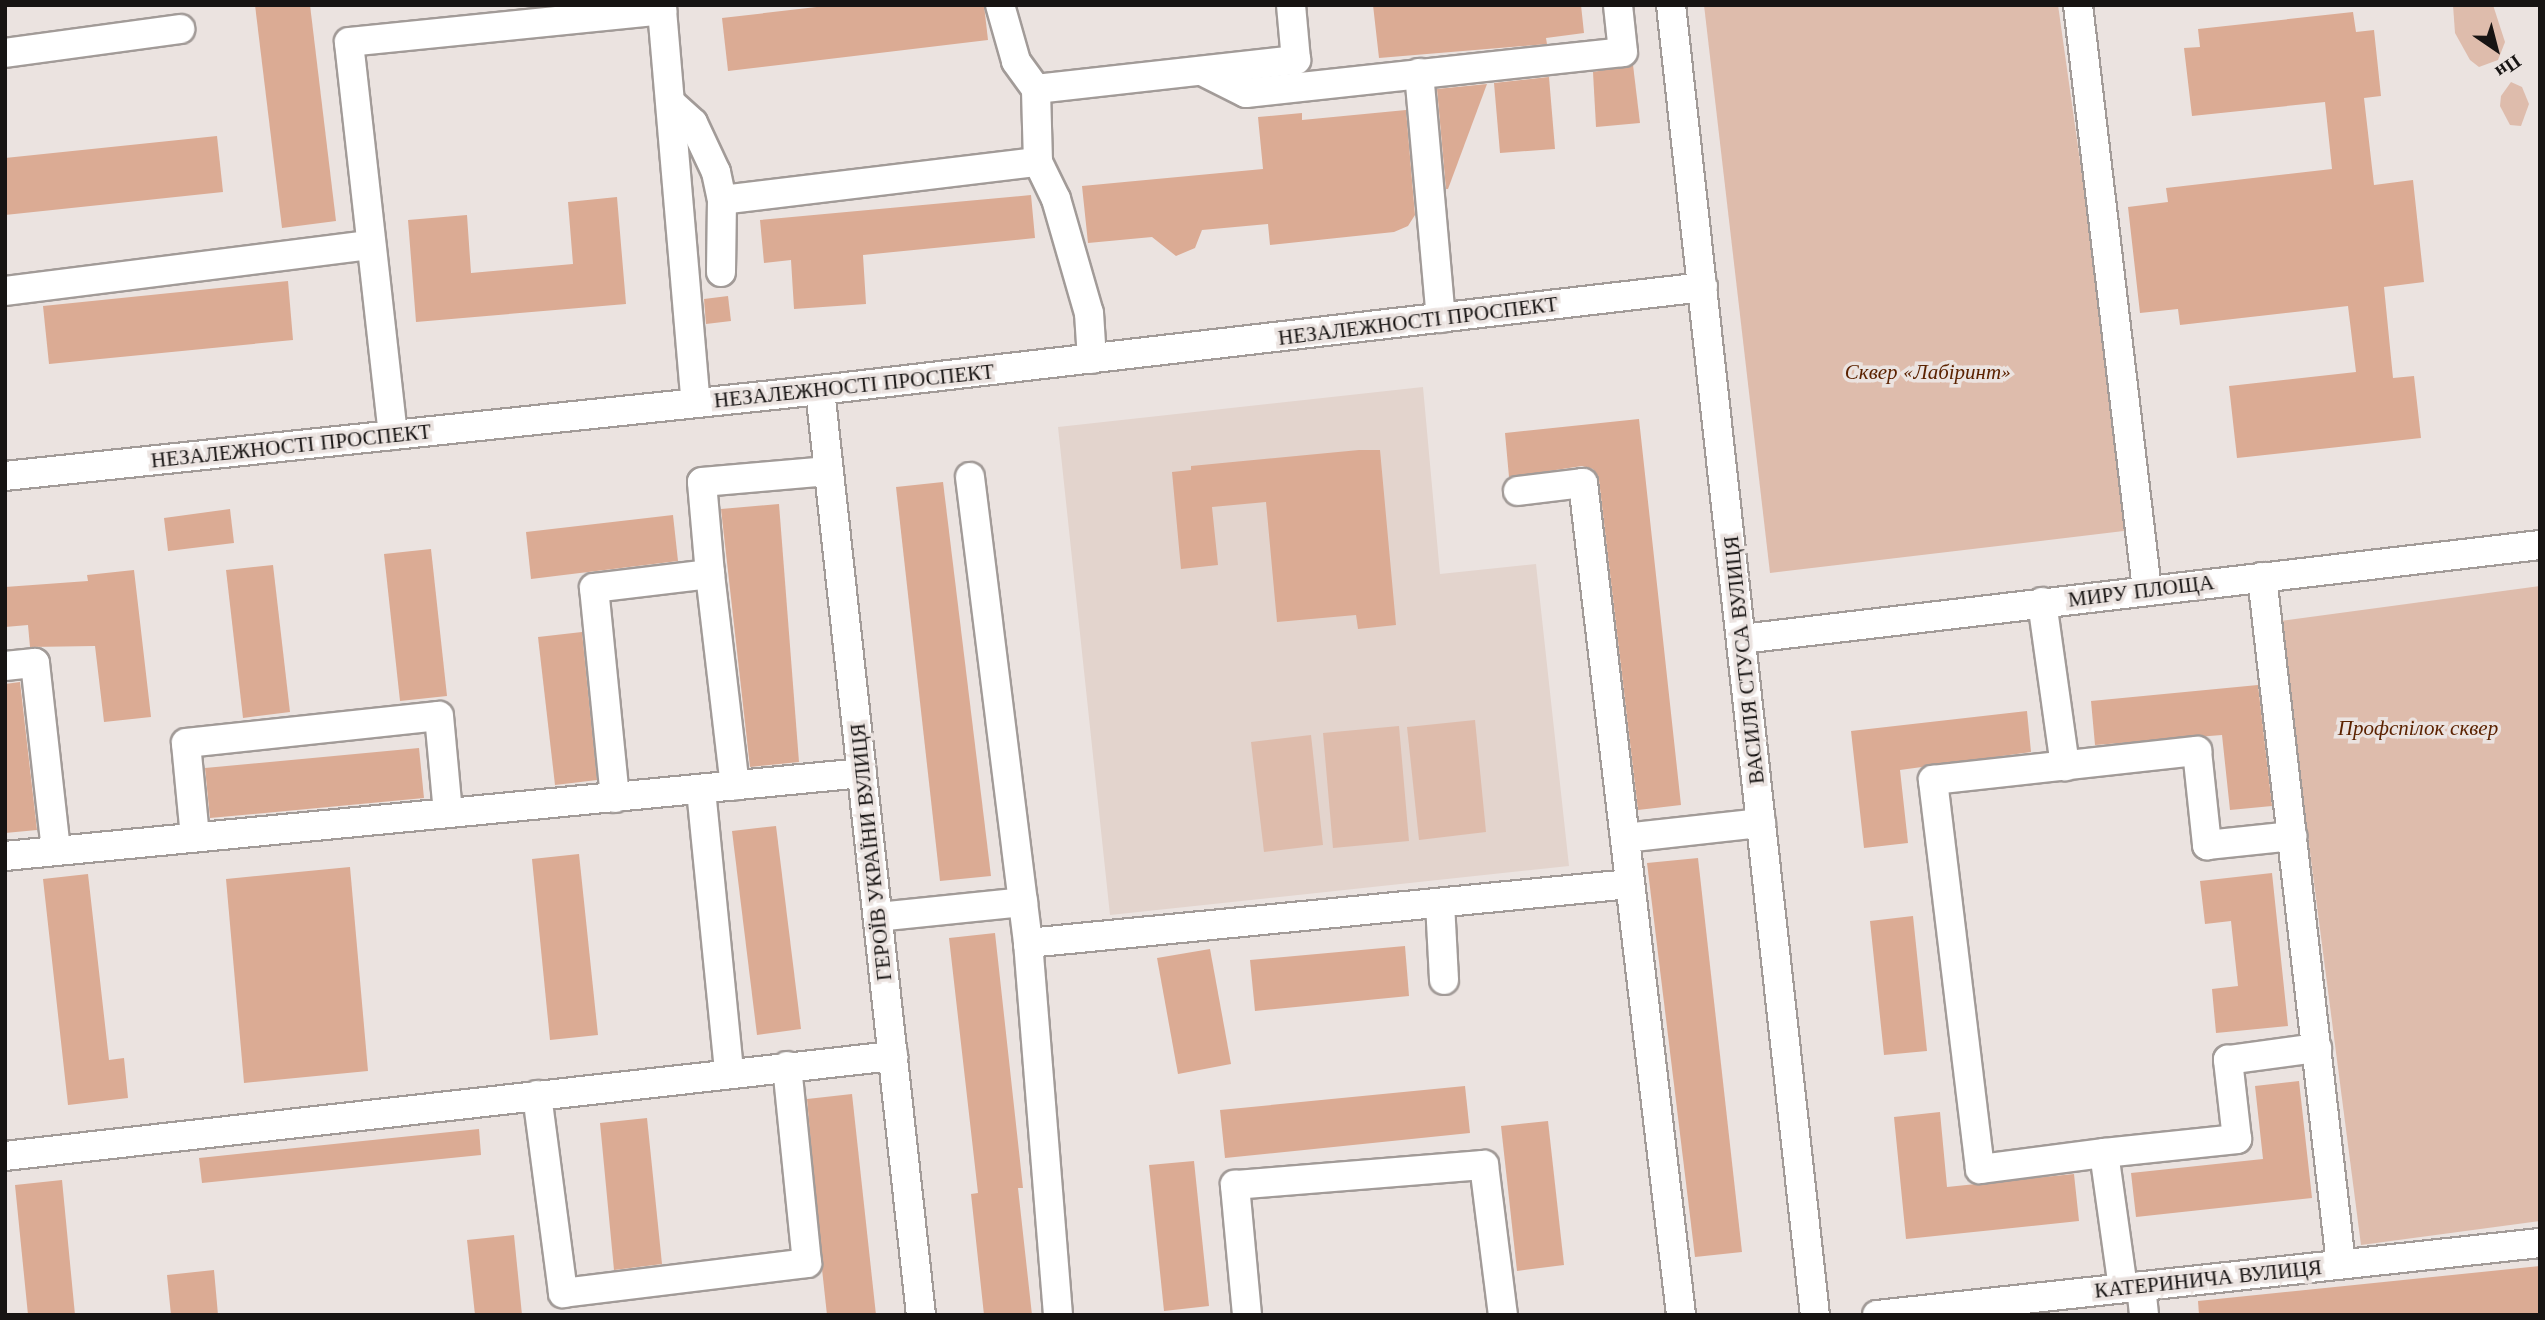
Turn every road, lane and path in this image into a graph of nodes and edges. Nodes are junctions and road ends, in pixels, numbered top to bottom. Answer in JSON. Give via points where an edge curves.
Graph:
{"nodes":[{"id":1,"x":1000,"y":5,"type":"edge"},
{"id":2,"x":1291,"y":5,"type":"edge"},
{"id":3,"x":1618,"y":5,"type":"edge"},
{"id":4,"x":1671,"y":5,"type":"edge"},
{"id":5,"x":2078,"y":5,"type":"edge"},
{"id":6,"x":180,"y":29,"type":"dead end"},
{"id":7,"x":5,"y":53,"type":"edge"},
{"id":8,"x":1202,"y":71,"type":"junction"},
{"id":9,"x":1419,"y":73,"type":"junction"},
{"id":10,"x":1036,"y":89,"type":"junction"},
{"id":11,"x":672,"y":104,"type":"junction"},
{"id":12,"x":1038,"y":162,"type":"junction"},
{"id":13,"x":722,"y":200,"type":"junction"},
{"id":14,"x":371,"y":245,"type":"junction"},
{"id":15,"x":721,"y":272,"type":"dead end"},
{"id":16,"x":1703,"y":287,"type":"junction"},
{"id":17,"x":5,"y":291,"type":"edge"},
{"id":18,"x":1441,"y":318,"type":"junction"},
{"id":19,"x":1092,"y":359,"type":"junction"},
{"id":20,"x":820,"y":390,"type":"junction"},
{"id":21,"x":696,"y":403,"type":"junction"},
{"id":22,"x":393,"y":435,"type":"junction"},
{"id":23,"x":829,"y":471,"type":"junction"},
{"id":24,"x":5,"y":476,"type":"edge"},
{"id":25,"x":970,"y":477,"type":"dead end"},
{"id":26,"x":1518,"y":491,"type":"dead end"},
{"id":27,"x":2540,"y":545,"type":"edge"},
{"id":28,"x":710,"y":573,"type":"junction"},
{"id":29,"x":2262,"y":577,"type":"junction"},
{"id":30,"x":2147,"y":590,"type":"junction"},
{"id":31,"x":2042,"y":602,"type":"junction"},
{"id":32,"x":1742,"y":639,"type":"junction"},
{"id":33,"x":5,"y":666,"type":"edge"},
{"id":34,"x":2065,"y":766,"type":"junction"},
{"id":35,"x":862,"y":773,"type":"junction"},
{"id":36,"x":735,"y":786,"type":"junction"},
{"id":37,"x":701,"y":790,"type":"junction"},
{"id":38,"x":615,"y":798,"type":"junction"},
{"id":39,"x":448,"y":814,"type":"junction"},
{"id":40,"x":1761,"y":823,"type":"junction"},
{"id":41,"x":2293,"y":836,"type":"junction"},
{"id":42,"x":195,"y":837,"type":"junction"},
{"id":43,"x":1625,"y":838,"type":"junction"},
{"id":44,"x":56,"y":850,"type":"junction"},
{"id":45,"x":5,"y":856,"type":"edge"},
{"id":46,"x":1630,"y":884,"type":"junction"},
{"id":47,"x":1023,"y":902,"type":"junction"},
{"id":48,"x":1440,"y":903,"type":"junction"},
{"id":49,"x":878,"y":917,"type":"junction"},
{"id":50,"x":1028,"y":943,"type":"junction"},
{"id":51,"x":1444,"y":980,"type":"dead end"},
{"id":52,"x":2317,"y":1048,"type":"junction"},
{"id":53,"x":893,"y":1056,"type":"junction"},
{"id":54,"x":787,"y":1066,"type":"junction"},
{"id":55,"x":729,"y":1072,"type":"junction"},
{"id":56,"x":537,"y":1095,"type":"junction"},
{"id":57,"x":2104,"y":1153,"type":"junction"},
{"id":58,"x":5,"y":1156,"type":"edge"},
{"id":59,"x":2540,"y":1243,"type":"edge"},
{"id":60,"x":2341,"y":1264,"type":"junction"},
{"id":61,"x":2132,"y":1287,"type":"junction"},
{"id":62,"x":921,"y":1315,"type":"edge"},
{"id":63,"x":1058,"y":1315,"type":"edge"},
{"id":64,"x":1247,"y":1315,"type":"edge"},
{"id":65,"x":1503,"y":1315,"type":"edge"},
{"id":66,"x":1681,"y":1315,"type":"edge"},
{"id":67,"x":1815,"y":1315,"type":"edge"},
{"id":68,"x":1877,"y":1315,"type":"edge"},
{"id":69,"x":2144,"y":1315,"type":"edge"}],
"edges":[{"from":1,"to":10,"type":"street","via":[[1016,61]]},
{"from":2,"to":8,"type":"street","via":[[1296,60]]},
{"from":3,"to":9,"type":"street","via":[[1623,52]]},
{"from":4,"to":16,"type":"street","name":"ВАСИЛЯ СТУСА ВУЛИЦЯ"},
{"from":5,"to":30,"type":"street"},
{"from":6,"to":7,"type":"street"},
{"from":8,"to":9,"type":"street","via":[[1246,93]]},
{"from":8,"to":10,"type":"street"},
{"from":9,"to":18,"type":"street"},
{"from":10,"to":12,"type":"street"},
{"from":11,"to":13,"type":"street","via":[[693,123],[716,172]]},
{"from":11,"to":14,"type":"street","via":[[662,10],[349,42]]},
{"from":11,"to":21,"type":"street"},
{"from":12,"to":13,"type":"street"},
{"from":12,"to":19,"type":"street","via":[[1056,199],[1088,313]]},
{"from":13,"to":15,"type":"street"},
{"from":14,"to":17,"type":"street"},
{"from":14,"to":22,"type":"street"},
{"from":16,"to":18,"type":"street","name":"НЕЗАЛЕЖНОСТІ ПРОСПЕКТ"},
{"from":16,"to":32,"type":"street","name":"ВАСИЛЯ СТУСА ВУЛИЦЯ"},
{"from":18,"to":19,"type":"street","name":"НЕЗАЛЕЖНОСТІ ПРОСПЕКТ"},
{"from":19,"to":20,"type":"street","name":"НЕЗАЛЕЖНОСТІ ПРОСПЕКТ"},
{"from":20,"to":21,"type":"street","name":"НЕЗАЛЕЖНОСТІ ПРОСПЕКТ"},
{"from":20,"to":23,"type":"street","name":"ГЕРОЇВ УКРАЇНИ ВУЛИЦЯ"},
{"from":21,"to":22,"type":"street","name":"НЕЗАЛЕЖНОСТІ ПРОСПЕКТ"},
{"from":22,"to":24,"type":"street","name":"НЕЗАЛЕЖНОСТІ ПРОСПЕКТ"},
{"from":23,"to":28,"type":"street","via":[[702,482]]},
{"from":23,"to":35,"type":"street","name":"ГЕРОЇВ УКРАЇНИ ВУЛИЦЯ"},
{"from":25,"to":47,"type":"street"},
{"from":26,"to":43,"type":"street","via":[[1583,483]]},
{"from":27,"to":29,"type":"street","name":"МИРУ ПЛОЩА"},
{"from":28,"to":36,"type":"street"},
{"from":28,"to":38,"type":"street","via":[[594,588]]},
{"from":29,"to":30,"type":"street","name":"МИРУ ПЛОЩА"},
{"from":29,"to":41,"type":"street"},
{"from":30,"to":31,"type":"street","name":"МИРУ ПЛОЩА"},
{"from":31,"to":32,"type":"street","name":"МИРУ ПЛОЩА"},
{"from":31,"to":34,"type":"street"},
{"from":32,"to":40,"type":"street","name":"ВАСИЛЯ СТУСА ВУЛИЦЯ"},
{"from":33,"to":44,"type":"street","via":[[35,663]]},
{"from":34,"to":41,"type":"street","via":[[2197,751],[2207,845]]},
{"from":34,"to":57,"type":"street","via":[[1933,780],[1980,1169]]},
{"from":35,"to":36,"type":"street"},
{"from":35,"to":49,"type":"street","name":"ГЕРОЇВ УКРАЇНИ ВУЛИЦЯ"},
{"from":36,"to":37,"type":"street"},
{"from":37,"to":38,"type":"street"},
{"from":37,"to":55,"type":"street"},
{"from":38,"to":39,"type":"street"},
{"from":39,"to":42,"type":"street"},
{"from":39,"to":42,"type":"street","via":[[439,716],[186,743]]},
{"from":40,"to":43,"type":"street"},
{"from":40,"to":67,"type":"street","name":"ВАСИЛЯ СТУСА ВУЛИЦЯ"},
{"from":41,"to":52,"type":"street"},
{"from":42,"to":44,"type":"street"},
{"from":43,"to":46,"type":"street"},
{"from":44,"to":45,"type":"street"},
{"from":46,"to":48,"type":"street"},
{"from":46,"to":66,"type":"street"},
{"from":47,"to":49,"type":"street"},
{"from":47,"to":50,"type":"street"},
{"from":48,"to":50,"type":"street"},
{"from":48,"to":51,"type":"street"},
{"from":49,"to":53,"type":"street","name":"ГЕРОЇВ УКРАЇНИ ВУЛИЦЯ"},
{"from":50,"to":63,"type":"street"},
{"from":52,"to":57,"type":"street","via":[[2228,1060],[2237,1139]]},
{"from":52,"to":60,"type":"street"},
{"from":53,"to":54,"type":"street"},
{"from":53,"to":62,"type":"street","name":"ГЕРОЇВ УКРАЇНИ ВУЛИЦЯ"},
{"from":54,"to":55,"type":"street"},
{"from":54,"to":56,"type":"street","via":[[807,1263],[563,1293]]},
{"from":55,"to":56,"type":"street"},
{"from":56,"to":58,"type":"street"},
{"from":57,"to":61,"type":"street"},
{"from":59,"to":60,"type":"street","name":"КАТЕРИНИЧА ВУЛИЦЯ"},
{"from":60,"to":61,"type":"street","name":"КАТЕРИНИЧА ВУЛИЦЯ"},
{"from":61,"to":68,"type":"street","name":"КАТЕРИНИЧА ВУЛИЦЯ"},
{"from":61,"to":69,"type":"street"},
{"from":64,"to":65,"type":"street","via":[[1235,1185],[1484,1165]]}]}
